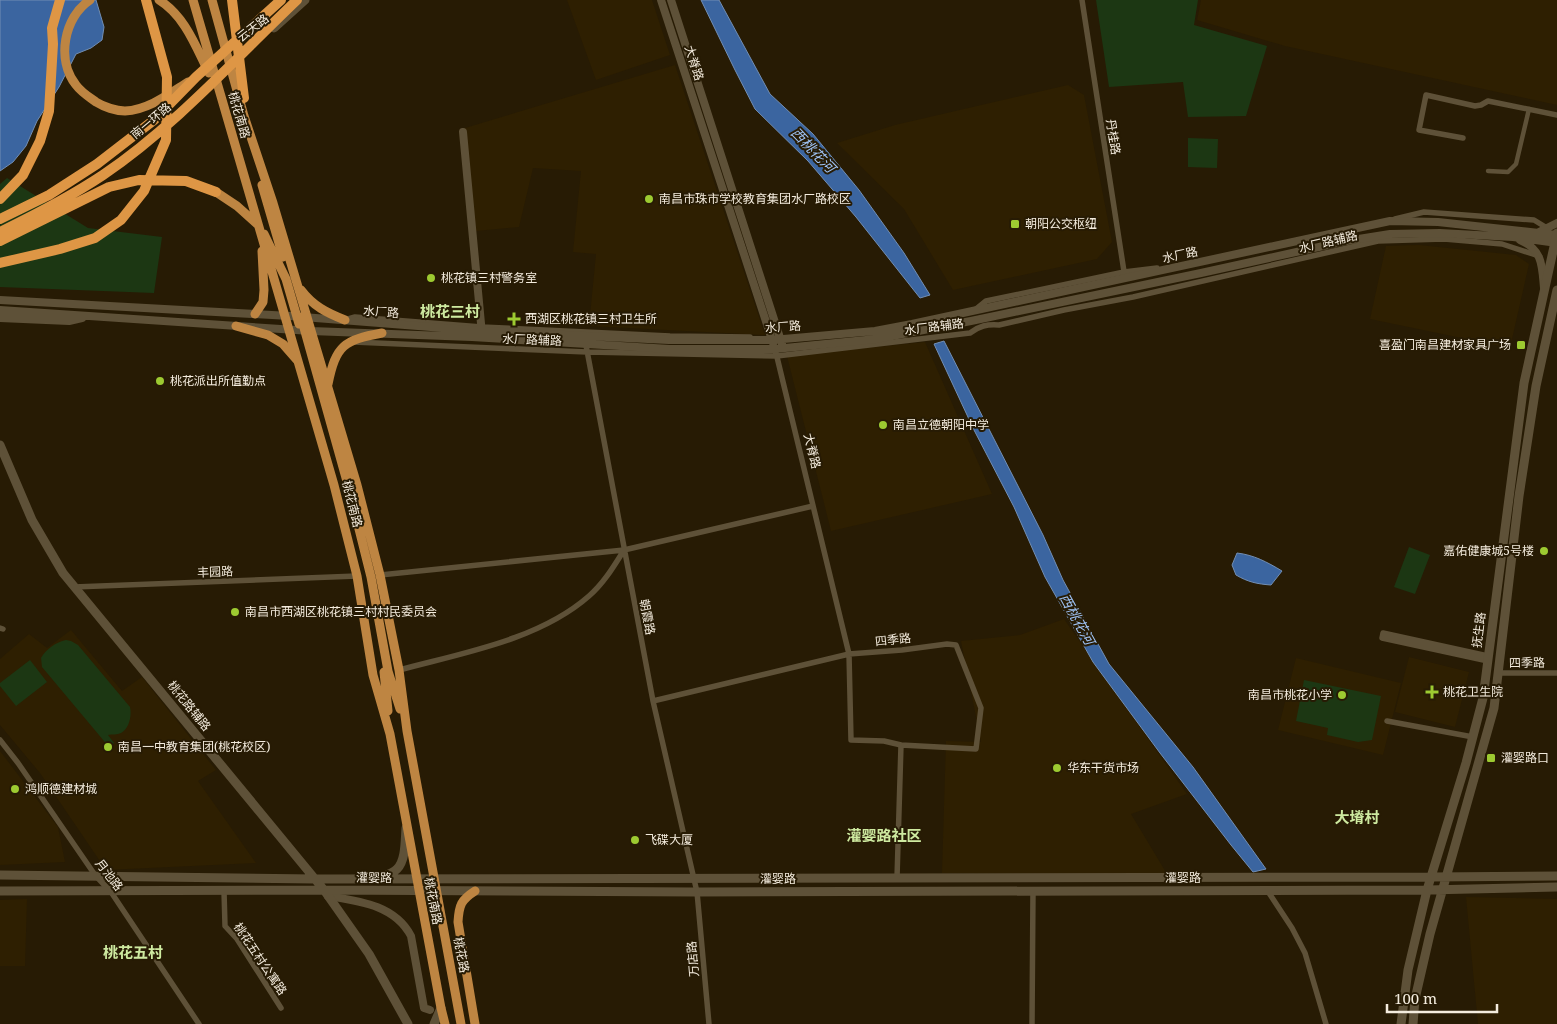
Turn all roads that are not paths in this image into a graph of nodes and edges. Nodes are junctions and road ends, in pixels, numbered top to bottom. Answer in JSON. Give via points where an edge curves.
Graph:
{"nodes":[{"id":1,"x":90,"y":0,"type":"edge"},
{"id":2,"x":146,"y":0,"type":"edge"},
{"id":3,"x":159,"y":0,"type":"edge"},
{"id":4,"x":193,"y":0,"type":"edge"},
{"id":5,"x":212,"y":0,"type":"edge"},
{"id":6,"x":232,"y":0,"type":"edge"},
{"id":7,"x":273,"y":0,"type":"edge"},
{"id":8,"x":281,"y":0,"type":"edge"},
{"id":9,"x":286,"y":0,"type":"edge"},
{"id":10,"x":297,"y":0,"type":"edge"},
{"id":11,"x":305,"y":0,"type":"edge"},
{"id":12,"x":661,"y":0,"type":"edge"},
{"id":13,"x":670,"y":0,"type":"edge"},
{"id":14,"x":1082,"y":0,"type":"edge"},
{"id":15,"x":58,"y":2,"type":"edge"},
{"id":16,"x":252,"y":26,"type":"junction"},
{"id":17,"x":225,"y":50,"type":"junction"},
{"id":18,"x":210,"y":60,"type":"junction"},
{"id":19,"x":228,"y":63,"type":"junction"},
{"id":20,"x":214,"y":74,"type":"junction"},
{"id":21,"x":196,"y":77,"type":"junction"},
{"id":22,"x":218,"y":90,"type":"junction"},
{"id":23,"x":244,"y":98,"type":"joint"},
{"id":24,"x":1529,"y":109,"type":"junction"},
{"id":25,"x":1557,"y":115,"type":"edge"},
{"id":26,"x":463,"y":132,"type":"dead end"},
{"id":27,"x":1463,"y":138,"type":"dead end"},
{"id":28,"x":1488,"y":170,"type":"dead end"},
{"id":29,"x":216,"y":192,"type":"joint"},
{"id":30,"x":0,"y":199,"type":"edge"},
{"id":31,"x":0,"y":220,"type":"edge"},
{"id":32,"x":1557,"y":223,"type":"edge"},
{"id":33,"x":1547,"y":228,"type":"junction"},
{"id":34,"x":0,"y":232,"type":"edge"},
{"id":35,"x":1537,"y":233,"type":"junction"},
{"id":36,"x":261,"y":236,"type":"junction"},
{"id":37,"x":1513,"y":238,"type":"junction"},
{"id":38,"x":1556,"y":238,"type":"edge"},
{"id":39,"x":0,"y":241,"type":"edge"},
{"id":40,"x":1230,"y":255,"type":"junction"},
{"id":41,"x":1539,"y":256,"type":"junction"},
{"id":42,"x":0,"y":263,"type":"edge"},
{"id":43,"x":1125,"y":275,"type":"junction"},
{"id":44,"x":298,"y":287,"type":"junction"},
{"id":45,"x":1544,"y":290,"type":"junction"},
{"id":46,"x":1557,"y":290,"type":"edge"},
{"id":47,"x":0,"y":300,"type":"edge"},
{"id":48,"x":1557,"y":307,"type":"edge"},
{"id":49,"x":0,"y":310,"type":"edge"},
{"id":50,"x":255,"y":314,"type":"junction"},
{"id":51,"x":89,"y":316,"type":"junction"},
{"id":52,"x":285,"y":316,"type":"junction"},
{"id":53,"x":307,"y":317,"type":"junction"},
{"id":54,"x":1551,"y":317,"type":"junction"},
{"id":55,"x":0,"y":318,"type":"edge"},
{"id":56,"x":345,"y":320,"type":"junction"},
{"id":57,"x":236,"y":326,"type":"junction"},
{"id":58,"x":289,"y":329,"type":"junction"},
{"id":59,"x":311,"y":331,"type":"junction"},
{"id":60,"x":482,"y":332,"type":"junction"},
{"id":61,"x":382,"y":333,"type":"junction"},
{"id":62,"x":776,"y":340,"type":"junction"},
{"id":63,"x":349,"y":342,"type":"junction"},
{"id":64,"x":586,"y":344,"type":"junction"},
{"id":65,"x":778,"y":351,"type":"junction"},
{"id":66,"x":298,"y":362,"type":"junction"},
{"id":67,"x":328,"y":387,"type":"junction"},
{"id":68,"x":0,"y":444,"type":"edge"},
{"id":69,"x":813,"y":506,"type":"junction"},
{"id":70,"x":624,"y":550,"type":"junction"},
{"id":71,"x":380,"y":575,"type":"junction"},
{"id":72,"x":357,"y":576,"type":"junction"},
{"id":73,"x":74,"y":587,"type":"junction"},
{"id":74,"x":849,"y":654,"type":"junction"},
{"id":75,"x":1488,"y":658,"type":"junction"},
{"id":76,"x":399,"y":670,"type":"junction"},
{"id":77,"x":386,"y":672,"type":"junction"},
{"id":78,"x":1557,"y":673,"type":"edge"},
{"id":79,"x":1498,"y":674,"type":"junction"},
{"id":80,"x":653,"y":701,"type":"junction"},
{"id":81,"x":1387,"y":721,"type":"dead end"},
{"id":82,"x":407,"y":731,"type":"junction"},
{"id":83,"x":390,"y":734,"type":"junction"},
{"id":84,"x":1473,"y":737,"type":"junction"},
{"id":85,"x":0,"y":740,"type":"edge"},
{"id":86,"x":901,"y":745,"type":"junction"},
{"id":87,"x":406,"y":821,"type":"junction"},
{"id":88,"x":0,"y":875,"type":"edge"},
{"id":89,"x":95,"y":875,"type":"junction"},
{"id":90,"x":1557,"y":876,"type":"edge"},
{"id":91,"x":1446,"y":877,"type":"junction"},
{"id":92,"x":416,"y":878,"type":"junction"},
{"id":93,"x":434,"y":878,"type":"junction"},
{"id":94,"x":694,"y":878,"type":"junction"},
{"id":95,"x":897,"y":878,"type":"junction"},
{"id":96,"x":1430,"y":878,"type":"junction"},
{"id":97,"x":314,"y":879,"type":"junction"},
{"id":98,"x":379,"y":879,"type":"junction"},
{"id":99,"x":1557,"y":888,"type":"edge"},
{"id":100,"x":1442,"y":889,"type":"junction"},
{"id":101,"x":1267,"y":890,"type":"junction"},
{"id":102,"x":1427,"y":890,"type":"junction"},
{"id":103,"x":0,"y":891,"type":"edge"},
{"id":104,"x":224,"y":891,"type":"junction"},
{"id":105,"x":418,"y":891,"type":"junction"},
{"id":106,"x":436,"y":891,"type":"junction"},
{"id":107,"x":475,"y":891,"type":"junction"},
{"id":108,"x":1033,"y":891,"type":"junction"},
{"id":109,"x":111,"y":892,"type":"junction"},
{"id":110,"x":697,"y":892,"type":"junction"},
{"id":111,"x":326,"y":893,"type":"junction"},
{"id":112,"x":281,"y":1008,"type":"dead end"},
{"id":113,"x":441,"y":1008,"type":"junction"},
{"id":114,"x":430,"y":1010,"type":"dead end"},
{"id":115,"x":199,"y":1024,"type":"edge"},
{"id":116,"x":408,"y":1024,"type":"edge"},
{"id":117,"x":434,"y":1024,"type":"edge"},
{"id":118,"x":445,"y":1024,"type":"edge"},
{"id":119,"x":461,"y":1024,"type":"edge"},
{"id":120,"x":475,"y":1024,"type":"edge"},
{"id":121,"x":708,"y":1024,"type":"edge"},
{"id":122,"x":1032,"y":1024,"type":"edge"},
{"id":123,"x":1326,"y":1024,"type":"edge"},
{"id":124,"x":1400,"y":1024,"type":"edge"},
{"id":125,"x":1412,"y":1024,"type":"edge"}],
"edges":[{"from":1,"to":21,"type":"main road","via":[[78,10],[64,45],[66,66],[75,85],[87,96],[104,106],[124,111],[159,100]]},
{"from":2,"to":42,"type":"highway","via":[[167,77],[166,140],[144,191],[121,220],[95,238],[60,250]]},
{"from":3,"to":22,"type":"main road","via":[[182,21]]},
{"from":4,"to":18,"type":"main road","name":"桃花南路"},
{"from":5,"to":17,"type":"main road","name":"桃花南路"},
{"from":6,"to":23,"type":"highway"},
{"from":7,"to":16,"type":"highway"},
{"from":8,"to":16,"type":"highway","name":"南一环路"},
{"from":9,"to":17,"type":"main road","name":"云天路"},
{"from":10,"to":34,"type":"highway","name":"南一环路","via":[[166,127],[103,175],[56,204]]},
{"from":11,"to":19,"type":"main road","name":"云天路","via":[[286,19]]},
{"from":12,"to":62,"type":"street","name":"大脊路"},
{"from":13,"to":62,"type":"street","name":"大脊路"},
{"from":14,"to":43,"type":"street","name":"丹桂路"},
{"from":15,"to":30,"type":"highway","via":[[52,28],[49,110],[40,141],[23,175]]},
{"from":16,"to":21,"type":"highway","name":"南一环路"},
{"from":17,"to":18,"type":"main road","name":"云天路"},
{"from":17,"to":19,"type":"main road","name":"桃花南路"},
{"from":18,"to":20,"type":"main road","name":"桃花南路"},
{"from":19,"to":20,"type":"main road","name":"云天路"},
{"from":19,"to":44,"type":"main road","name":"桃花南路"},
{"from":20,"to":22,"type":"main road","name":"桃花南路"},
{"from":21,"to":31,"type":"highway","name":"南一环路","via":[[154,120],[97,164],[49,195]]},
{"from":22,"to":36,"type":"main road","name":"桃花南路"},
{"from":23,"to":77,"type":"main road","via":[[266,205],[343,466],[371,577]]},
{"from":24,"to":25,"type":"street"},
{"from":24,"to":27,"type":"street","via":[[1488,101],[1475,106],[1426,94],[1419,130]]},
{"from":24,"to":28,"type":"street","via":[[1516,164],[1508,172]]},
{"from":26,"to":60,"type":"street"},
{"from":29,"to":39,"type":"highway","via":[[186,181],[138,180],[109,187]]},
{"from":29,"to":77,"type":"main road","via":[[255,222],[267,238],[286,279],[368,578]]},
{"from":32,"to":33,"type":"street"},
{"from":33,"to":35,"type":"street"},
{"from":33,"to":40,"type":"street","name":"水厂路辅路","via":[[1534,220],[1424,212]]},
{"from":35,"to":38,"type":"street","name":"水厂路"},
{"from":35,"to":40,"type":"street","name":"水厂路","via":[[1438,222],[1390,221]]},
{"from":36,"to":50,"type":"main road","via":[[264,290],[263,302]]},
{"from":36,"to":52,"type":"main road","name":"桃花南路"},
{"from":37,"to":38,"type":"street","name":"水厂路"},
{"from":37,"to":41,"type":"street","via":[[1528,244]]},
{"from":37,"to":65,"type":"street","name":"水厂路","via":[[1440,233],[1390,234],[905,334]]},
{"from":38,"to":45,"type":"main road","name":"抚生路"},
{"from":40,"to":43,"type":"street","name":"水厂路"},
{"from":41,"to":45,"type":"street"},
{"from":41,"to":65,"type":"street","name":"水厂路辅路","via":[[1502,244],[1444,238],[1378,241],[1133,297],[999,325],[989,324],[962,335]]},
{"from":43,"to":62,"type":"street","name":"水厂路","via":[[875,331]]},
{"from":44,"to":53,"type":"main road","name":"桃花南路"},
{"from":44,"to":56,"type":"main road","via":[[309,301]]},
{"from":45,"to":75,"type":"main road","name":"抚生路","via":[[1524,383]]},
{"from":46,"to":54,"type":"main road","name":"抚生路"},
{"from":47,"to":50,"type":"street","name":"水厂路"},
{"from":48,"to":54,"type":"street"},
{"from":49,"to":51,"type":"street","name":"水厂路"},
{"from":50,"to":52,"type":"street","name":"水厂路"},
{"from":51,"to":55,"type":"street","via":[[69,321]]},
{"from":51,"to":57,"type":"street","name":"水厂路"},
{"from":52,"to":53,"type":"street","name":"水厂路"},
{"from":52,"to":58,"type":"main road","name":"桃花南路"},
{"from":53,"to":56,"type":"street","name":"水厂路"},
{"from":53,"to":59,"type":"main road","name":"桃花南路"},
{"from":54,"to":79,"type":"main road","name":"抚生路","via":[[1536,386],[1519,496]]},
{"from":56,"to":60,"type":"street","name":"水厂路"},
{"from":57,"to":58,"type":"street","name":"水厂路"},
{"from":57,"to":66,"type":"main road","via":[[268,335],[282,344]]},
{"from":58,"to":59,"type":"street","name":"水厂路"},
{"from":58,"to":66,"type":"main road","name":"桃花南路"},
{"from":59,"to":61,"type":"street","name":"水厂路"},
{"from":59,"to":67,"type":"main road","name":"桃花南路"},
{"from":60,"to":61,"type":"street","name":"水厂路"},
{"from":60,"to":62,"type":"street","name":"水厂路辅路","via":[[743,336]]},
{"from":60,"to":64,"type":"street","name":"水厂路"},
{"from":61,"to":63,"type":"main road"},
{"from":62,"to":64,"type":"street","name":"水厂路"},
{"from":62,"to":65,"type":"street","name":"大脊路"},
{"from":63,"to":64,"type":"street","name":"水厂路辅路"},
{"from":63,"to":67,"type":"main road","via":[[335,360]]},
{"from":64,"to":65,"type":"street","name":"水厂路"},
{"from":64,"to":70,"type":"street","name":"朝霞路"},
{"from":65,"to":69,"type":"street","name":"大脊路"},
{"from":66,"to":72,"type":"main road","name":"桃花南路"},
{"from":67,"to":71,"type":"main road","name":"桃花南路"},
{"from":68,"to":73,"type":"main road","name":"桃花路辅路","via":[[32,520]]},
{"from":69,"to":70,"type":"street"},
{"from":69,"to":74,"type":"street","name":"大脊路"},
{"from":70,"to":71,"type":"street"},
{"from":70,"to":76,"type":"street","via":[[607,577],[591,594],[554,621],[470,652]]},
{"from":70,"to":80,"type":"street","name":"朝霞路"},
{"from":71,"to":76,"type":"main road","name":"桃花南路"},
{"from":72,"to":73,"type":"street","name":"丰园路"},
{"from":72,"to":83,"type":"main road","name":"桃花南路","via":[[373,675]]},
{"from":73,"to":97,"type":"main road","name":"桃花路辅路"},
{"from":74,"to":80,"type":"street","name":"四季路"},
{"from":74,"to":86,"type":"street","name":"大脊路","via":[[852,740]]},
{"from":74,"to":86,"type":"street","name":"四季路","via":[[956,645],[981,708],[976,749]]},
{"from":75,"to":75,"type":"street","via":[[1382,638],[1383,633]]},
{"from":75,"to":84,"type":"main road","name":"抚生路","via":[[1483,698]]},
{"from":76,"to":82,"type":"main road","name":"桃花南路"},
{"from":77,"to":82,"type":"main road"},
{"from":77,"to":83,"type":"main road"},
{"from":78,"to":79,"type":"street","name":"四季路"},
{"from":79,"to":91,"type":"main road","name":"抚生路","via":[[1494,708]]},
{"from":80,"to":94,"type":"street","name":"朝霞路"},
{"from":81,"to":84,"type":"street"},
{"from":82,"to":93,"type":"main road","name":"桃花南路"},
{"from":83,"to":87,"type":"main road","name":"桃花南路"},
{"from":84,"to":96,"type":"main road","name":"抚生路"},
{"from":85,"to":89,"type":"street","name":"月池路"},
{"from":86,"to":95,"type":"street"},
{"from":87,"to":92,"type":"main road","name":"桃花南路"},
{"from":87,"to":98,"type":"main road","via":[[405,846],[399,866]]},
{"from":88,"to":89,"type":"main road","name":"灌婴路"},
{"from":89,"to":97,"type":"main road","name":"灌婴路"},
{"from":89,"to":109,"type":"street","name":"月池路"},
{"from":90,"to":91,"type":"main road","name":"灌婴路"},
{"from":91,"to":96,"type":"main road","name":"灌婴路"},
{"from":91,"to":100,"type":"main road","name":"抚生路"},
{"from":92,"to":93,"type":"main road","name":"灌婴路"},
{"from":92,"to":98,"type":"main road","name":"灌婴路"},
{"from":92,"to":105,"type":"main road","name":"桃花南路"},
{"from":93,"to":94,"type":"main road","name":"灌婴路"},
{"from":93,"to":106,"type":"main road","name":"桃花南路"},
{"from":94,"to":95,"type":"main road","name":"灌婴路"},
{"from":94,"to":110,"type":"street","name":"朝霞路"},
{"from":95,"to":96,"type":"main road","name":"灌婴路"},
{"from":96,"to":102,"type":"main road","name":"抚生路"},
{"from":97,"to":98,"type":"main road","name":"灌婴路"},
{"from":97,"to":111,"type":"main road","name":"桃花路辅路"},
{"from":99,"to":100,"type":"main road","name":"灌婴路"},
{"from":100,"to":102,"type":"main road","name":"灌婴路"},
{"from":100,"to":125,"type":"main road","name":"抚生路"},
{"from":101,"to":102,"type":"main road","name":"灌婴路"},
{"from":101,"to":108,"type":"main road","name":"灌婴路"},
{"from":101,"to":123,"type":"street","via":[[1305,953]]},
{"from":102,"to":124,"type":"main road","name":"抚生路","via":[[1408,970]]},
{"from":103,"to":109,"type":"main road","name":"灌婴路"},
{"from":104,"to":109,"type":"main road","name":"灌婴路"},
{"from":104,"to":111,"type":"main road","name":"灌婴路"},
{"from":104,"to":112,"type":"street","name":"桃花五村公寓路","via":[[225,926],[237,939]]},
{"from":105,"to":106,"type":"main road","name":"灌婴路"},
{"from":105,"to":111,"type":"main road","name":"灌婴路"},
{"from":105,"to":113,"type":"main road","name":"桃花南路"},
{"from":106,"to":107,"type":"main road","name":"灌婴路"},
{"from":106,"to":119,"type":"main road","name":"桃花路"},
{"from":107,"to":110,"type":"main road","name":"灌婴路"},
{"from":107,"to":120,"type":"main road","via":[[463,899],[458,922]]},
{"from":108,"to":110,"type":"main road","name":"灌婴路"},
{"from":108,"to":122,"type":"street"},
{"from":109,"to":115,"type":"street","name":"月池路"},
{"from":110,"to":121,"type":"street","name":"万店路"},
{"from":111,"to":114,"type":"street","via":[[367,903],[386,911],[406,926],[411,936],[424,1008]]},
{"from":111,"to":116,"type":"main road","name":"桃花路辅路","via":[[369,954]]},
{"from":113,"to":117,"type":"main road"},
{"from":113,"to":118,"type":"main road","name":"桃花南路"}]}
